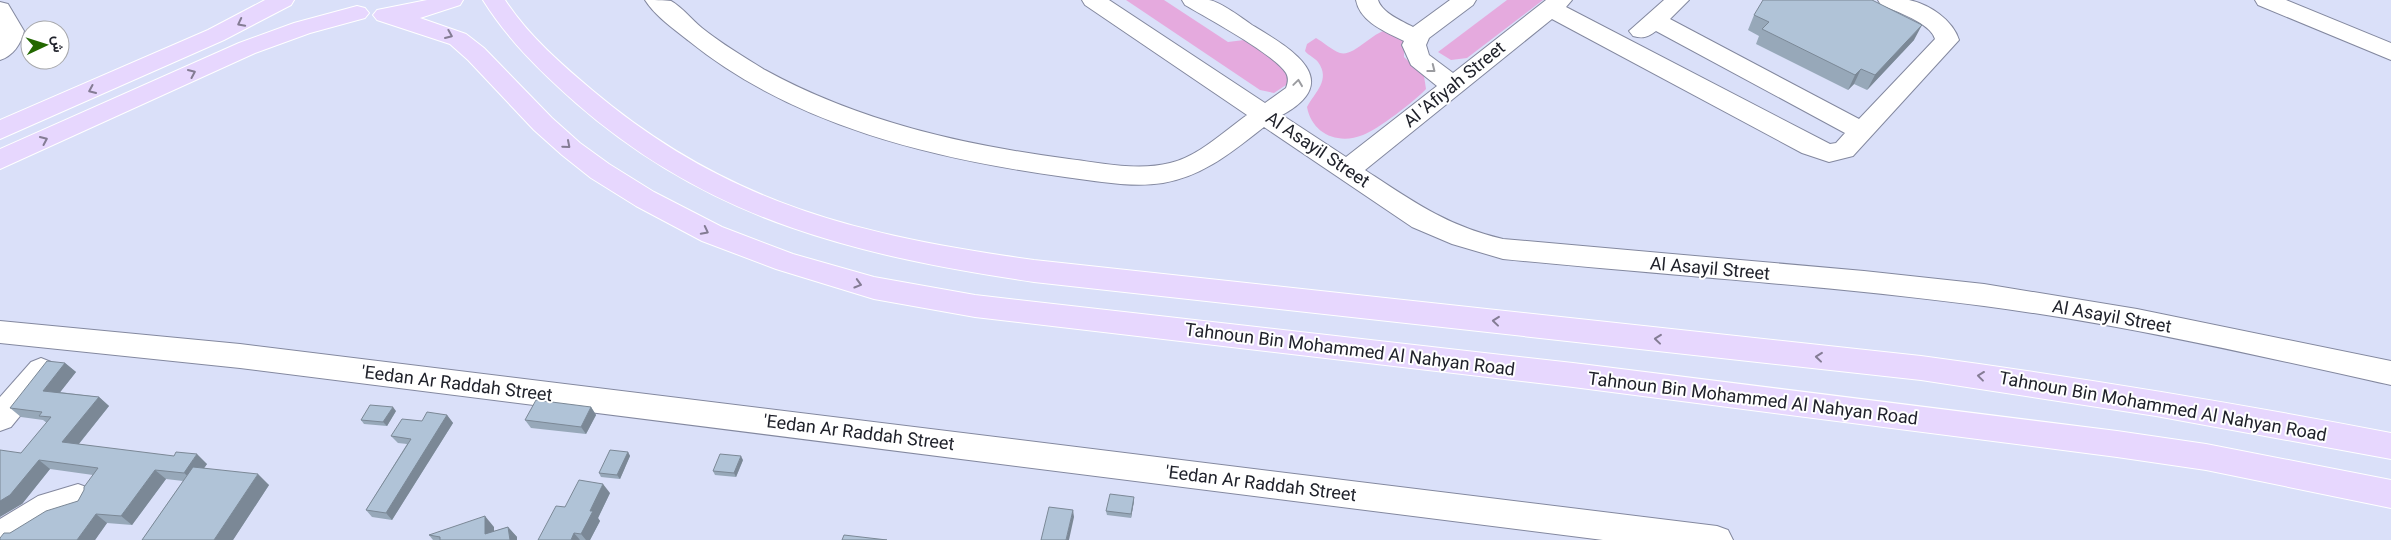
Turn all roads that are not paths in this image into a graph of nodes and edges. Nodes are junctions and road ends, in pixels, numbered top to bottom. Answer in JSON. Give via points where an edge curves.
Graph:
{"nodes":[{"id":1,"x":283,"y":0,"type":"edge"},
{"id":2,"x":331,"y":0,"type":"edge"},
{"id":3,"x":452,"y":0,"type":"edge"},
{"id":4,"x":494,"y":0,"type":"edge"},
{"id":5,"x":656,"y":0,"type":"edge"},
{"id":6,"x":1093,"y":0,"type":"edge"},
{"id":7,"x":1193,"y":0,"type":"edge"},
{"id":8,"x":1367,"y":0,"type":"edge"},
{"id":9,"x":1465,"y":0,"type":"edge"},
{"id":10,"x":1678,"y":0,"type":"edge"},
{"id":11,"x":1889,"y":0,"type":"edge"},
{"id":12,"x":2266,"y":0,"type":"edge"},
{"id":13,"x":1556,"y":4,"type":"edge"},
{"id":14,"x":0,"y":9,"type":"edge"},
{"id":15,"x":357,"y":13,"type":"junction"},
{"id":16,"x":386,"y":15,"type":"junction"},
{"id":17,"x":1654,"y":20,"type":"junction"},
{"id":18,"x":1416,"y":38,"type":"junction"},
{"id":19,"x":1624,"y":45,"type":"junction"},
{"id":20,"x":0,"y":52,"type":"edge"},
{"id":21,"x":2391,"y":52,"type":"edge"},
{"id":22,"x":1452,"y":85,"type":"junction"},
{"id":23,"x":1265,"y":114,"type":"junction"},
{"id":24,"x":0,"y":130,"type":"edge"},
{"id":25,"x":1862,"y":131,"type":"junction"},
{"id":26,"x":0,"y":160,"type":"edge"},
{"id":27,"x":1349,"y":169,"type":"junction"},
{"id":28,"x":0,"y":332,"type":"edge"},
{"id":29,"x":51,"y":356,"type":"junction"},
{"id":30,"x":2391,"y":373,"type":"edge"},
{"id":31,"x":0,"y":418,"type":"edge"},
{"id":32,"x":2391,"y":446,"type":"edge"},
{"id":33,"x":2391,"y":494,"type":"edge"},
{"id":34,"x":78,"y":498,"type":"edge"},
{"id":35,"x":1561,"y":530,"type":"edge"},
{"id":36,"x":0,"y":536,"type":"edge"},
{"id":37,"x":1717,"y":540,"type":"edge"}],
"edges":[{"from":1,"to":24,"type":"main road","one_way":true,"via":[[216,35]]},
{"from":2,"to":15,"type":"main road"},
{"from":3,"to":16,"type":"main road","via":[[416,12]]},
{"from":32,"to":4,"type":"main road","name":"Tahnoun Bin Mohammed Al Nahyan Road","one_way":true,"via":[[2054,386],[1912,367],[1034,271],[940,258],[883,246],[772,212],[668,161],[594,108],[515,30]]},
{"from":5,"to":23,"type":"street","via":[[718,51],[803,98],[894,133],[990,156],[1083,170],[1142,175],[1168,173],[1202,160]]},
{"from":6,"to":23,"type":"street","name":"Al Asayil Street"},
{"from":23,"to":7,"type":"street","one_way":true,"via":[[1298,90],[1299,73],[1295,66]]},
{"from":8,"to":18,"type":"street","via":[[1368,9],[1374,14]]},
{"from":9,"to":18,"type":"street"},
{"from":10,"to":17,"type":"street"},
{"from":11,"to":25,"type":"street","via":[[1935,22],[1947,40]]},
{"from":12,"to":21,"type":"street"},
{"from":13,"to":19,"type":"street"},
{"from":13,"to":22,"type":"street","name":"Al 'Afiyah Street"},
{"from":14,"to":20,"type":"street","via":[[12,31],[10,40]]},
{"from":15,"to":16,"type":"main road"},
{"from":26,"to":15,"type":"main road","one_way":true,"via":[[247,48]]},
{"from":16,"to":33,"type":"main road","name":"Tahnoun Bin Mohammed Al Nahyan Road","one_way":true,"via":[[458,39],[571,149],[600,172],[644,199],[712,234],[786,262],[874,288],[975,306],[1573,375],[2117,444],[2206,457]]},
{"from":17,"to":19,"type":"street"},
{"from":17,"to":25,"type":"street"},
{"from":18,"to":22,"type":"street","one_way":true,"via":[[1414,45],[1419,59]]},
{"from":19,"to":25,"type":"street","via":[[1820,151],[1844,150]]},
{"from":22,"to":27,"type":"street","name":"Al 'Afiyah Street"},
{"from":23,"to":27,"type":"street","name":"Al Asayil Street"},
{"from":27,"to":30,"type":"street","name":"Al Asayil Street","via":[[1421,220],[1446,233],[1503,249],[1984,296],[2120,316]]},
{"from":28,"to":29,"type":"street","name":"'Eedan Ar Raddah Street"},
{"from":29,"to":31,"type":"street"},
{"from":29,"to":35,"type":"street","name":"'Eedan Ar Raddah Street","via":[[250,358],[1278,486]]},
{"from":34,"to":36,"type":"street","via":[[49,506]]},
{"from":35,"to":37,"type":"street","name":"'Eedan Ar Raddah Street"}]}
